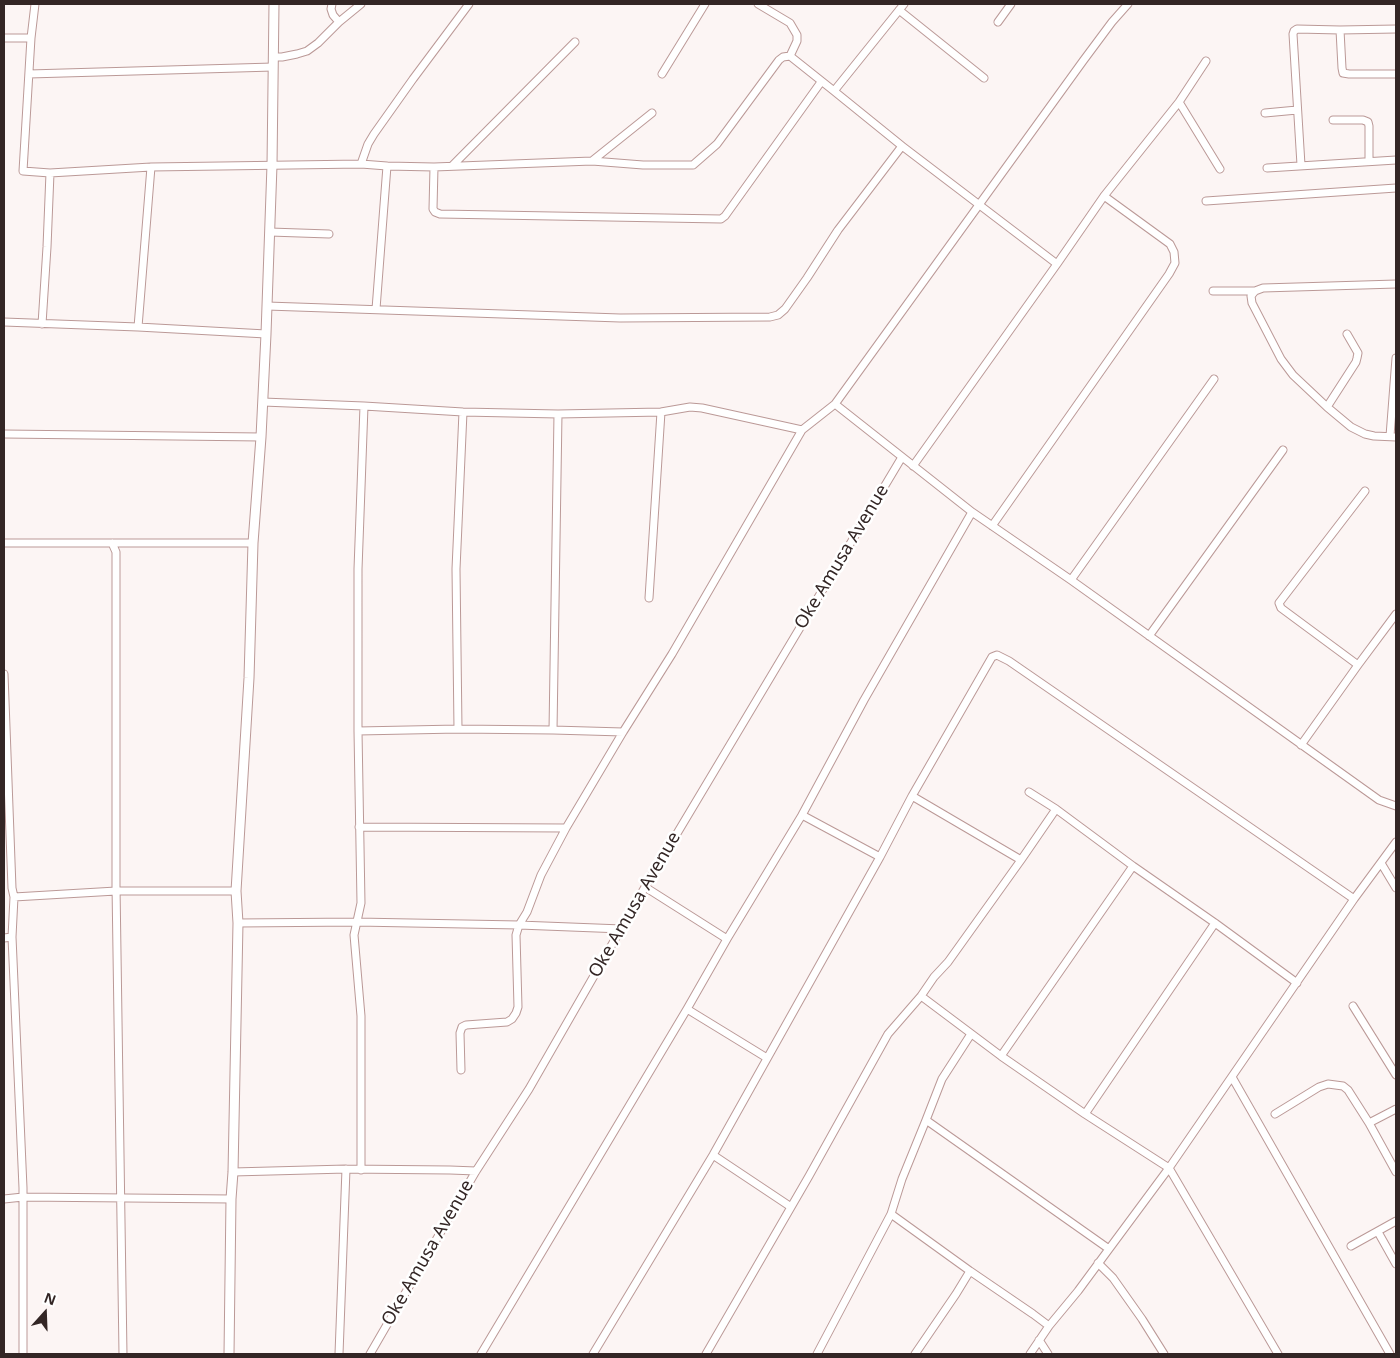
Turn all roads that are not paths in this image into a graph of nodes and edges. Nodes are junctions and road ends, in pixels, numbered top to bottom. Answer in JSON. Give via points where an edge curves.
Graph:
{"nodes":[{"id":1,"x":35,"y":4,"type":"edge"},
{"id":2,"x":274,"y":4,"type":"edge"},
{"id":3,"x":332,"y":4,"type":"edge"},
{"id":4,"x":361,"y":4,"type":"edge"},
{"id":5,"x":469,"y":4,"type":"edge"},
{"id":6,"x":705,"y":4,"type":"edge"},
{"id":7,"x":758,"y":4,"type":"edge"},
{"id":8,"x":1011,"y":4,"type":"edge"},
{"id":9,"x":1128,"y":4,"type":"edge"},
{"id":10,"x":902,"y":7,"type":"edge"},
{"id":11,"x":339,"y":22,"type":"junction"},
{"id":12,"x":998,"y":22,"type":"dead end"},
{"id":13,"x":1396,"y":28,"type":"edge"},
{"id":14,"x":1340,"y":30,"type":"junction"},
{"id":15,"x":4,"y":38,"type":"edge"},
{"id":16,"x":31,"y":38,"type":"junction"},
{"id":17,"x":575,"y":42,"type":"dead end"},
{"id":18,"x":790,"y":56,"type":"junction"},
{"id":19,"x":273,"y":57,"type":"junction"},
{"id":20,"x":1206,"y":61,"type":"dead end"},
{"id":21,"x":273,"y":67,"type":"junction"},
{"id":22,"x":29,"y":74,"type":"junction"},
{"id":23,"x":662,"y":74,"type":"dead end"},
{"id":24,"x":1396,"y":74,"type":"edge"},
{"id":25,"x":984,"y":78,"type":"dead end"},
{"id":26,"x":821,"y":82,"type":"junction"},
{"id":27,"x":834,"y":91,"type":"junction"},
{"id":28,"x":1179,"y":102,"type":"junction"},
{"id":29,"x":1298,"y":110,"type":"junction"},
{"id":30,"x":652,"y":113,"type":"dead end"},
{"id":31,"x":1265,"y":113,"type":"dead end"},
{"id":32,"x":1333,"y":120,"type":"dead end"},
{"id":33,"x":902,"y":146,"type":"junction"},
{"id":34,"x":1396,"y":160,"type":"edge"},
{"id":35,"x":592,"y":161,"type":"junction"},
{"id":36,"x":1370,"y":161,"type":"junction"},
{"id":37,"x":361,"y":164,"type":"junction"},
{"id":38,"x":272,"y":166,"type":"junction"},
{"id":39,"x":387,"y":166,"type":"junction"},
{"id":40,"x":452,"y":166,"type":"junction"},
{"id":41,"x":1301,"y":166,"type":"junction"},
{"id":42,"x":434,"y":167,"type":"junction"},
{"id":43,"x":151,"y":168,"type":"junction"},
{"id":44,"x":1267,"y":168,"type":"dead end"},
{"id":45,"x":1220,"y":169,"type":"dead end"},
{"id":46,"x":50,"y":173,"type":"junction"},
{"id":47,"x":1396,"y":188,"type":"edge"},
{"id":48,"x":1104,"y":196,"type":"junction"},
{"id":49,"x":1206,"y":201,"type":"dead end"},
{"id":50,"x":979,"y":206,"type":"junction"},
{"id":51,"x":270,"y":232,"type":"junction"},
{"id":52,"x":329,"y":234,"type":"dead end"},
{"id":53,"x":1057,"y":264,"type":"junction"},
{"id":54,"x":1396,"y":284,"type":"edge"},
{"id":55,"x":1213,"y":291,"type":"dead end"},
{"id":56,"x":1256,"y":291,"type":"junction"},
{"id":57,"x":267,"y":306,"type":"junction"},
{"id":58,"x":376,"y":308,"type":"junction"},
{"id":59,"x":4,"y":322,"type":"edge"},
{"id":60,"x":42,"y":324,"type":"junction"},
{"id":61,"x":138,"y":327,"type":"junction"},
{"id":62,"x":266,"y":334,"type":"junction"},
{"id":63,"x":1347,"y":334,"type":"dead end"},
{"id":64,"x":1396,"y":358,"type":"edge"},
{"id":65,"x":1214,"y":379,"type":"dead end"},
{"id":66,"x":262,"y":402,"type":"junction"},
{"id":67,"x":835,"y":404,"type":"junction"},
{"id":68,"x":364,"y":406,"type":"junction"},
{"id":69,"x":1327,"y":407,"type":"junction"},
{"id":70,"x":463,"y":412,"type":"junction"},
{"id":71,"x":661,"y":412,"type":"junction"},
{"id":72,"x":558,"y":414,"type":"junction"},
{"id":73,"x":802,"y":430,"type":"junction"},
{"id":74,"x":4,"y":434,"type":"edge"},
{"id":75,"x":1393,"y":436,"type":"edge"},
{"id":76,"x":261,"y":437,"type":"junction"},
{"id":77,"x":1284,"y":450,"type":"dead end"},
{"id":78,"x":902,"y":457,"type":"junction"},
{"id":79,"x":913,"y":466,"type":"junction"},
{"id":80,"x":1365,"y":492,"type":"dead end"},
{"id":81,"x":972,"y":512,"type":"junction"},
{"id":82,"x":992,"y":526,"type":"junction"},
{"id":83,"x":4,"y":543,"type":"edge"},
{"id":84,"x":112,"y":543,"type":"junction"},
{"id":85,"x":253,"y":543,"type":"junction"},
{"id":86,"x":1072,"y":580,"type":"junction"},
{"id":87,"x":649,"y":598,"type":"dead end"},
{"id":88,"x":1396,"y":614,"type":"edge"},
{"id":89,"x":1149,"y":636,"type":"junction"},
{"id":90,"x":1358,"y":665,"type":"junction"},
{"id":91,"x":4,"y":674,"type":"edge"},
{"id":92,"x":458,"y":729,"type":"junction"},
{"id":93,"x":554,"y":730,"type":"junction"},
{"id":94,"x":358,"y":731,"type":"junction"},
{"id":95,"x":623,"y":732,"type":"junction"},
{"id":96,"x":1301,"y":745,"type":"junction"},
{"id":97,"x":1029,"y":792,"type":"dead end"},
{"id":98,"x":912,"y":796,"type":"junction"},
{"id":99,"x":1396,"y":806,"type":"edge"},
{"id":100,"x":1056,"y":809,"type":"junction"},
{"id":101,"x":802,"y":815,"type":"junction"},
{"id":102,"x":359,"y":827,"type":"junction"},
{"id":103,"x":566,"y":828,"type":"junction"},
{"id":104,"x":1396,"y":842,"type":"edge"},
{"id":105,"x":880,"y":856,"type":"junction"},
{"id":106,"x":1021,"y":860,"type":"junction"},
{"id":107,"x":1381,"y":863,"type":"junction"},
{"id":108,"x":1133,"y":866,"type":"junction"},
{"id":109,"x":644,"y":887,"type":"junction"},
{"id":110,"x":1396,"y":888,"type":"edge"},
{"id":111,"x":116,"y":891,"type":"junction"},
{"id":112,"x":236,"y":891,"type":"junction"},
{"id":113,"x":14,"y":897,"type":"junction"},
{"id":114,"x":1354,"y":899,"type":"junction"},
{"id":115,"x":357,"y":922,"type":"junction"},
{"id":116,"x":1215,"y":922,"type":"junction"},
{"id":117,"x":238,"y":923,"type":"junction"},
{"id":118,"x":519,"y":925,"type":"junction"},
{"id":119,"x":622,"y":928,"type":"junction"},
{"id":120,"x":8,"y":938,"type":"edge"},
{"id":121,"x":727,"y":939,"type":"junction"},
{"id":122,"x":1297,"y":983,"type":"junction"},
{"id":123,"x":921,"y":996,"type":"junction"},
{"id":124,"x":1353,"y":1006,"type":"dead end"},
{"id":125,"x":687,"y":1009,"type":"junction"},
{"id":126,"x":971,"y":1034,"type":"junction"},
{"id":127,"x":1001,"y":1056,"type":"junction"},
{"id":128,"x":768,"y":1058,"type":"junction"},
{"id":129,"x":461,"y":1070,"type":"dead end"},
{"id":130,"x":1396,"y":1075,"type":"edge"},
{"id":131,"x":1232,"y":1077,"type":"junction"},
{"id":132,"x":1396,"y":1108,"type":"edge"},
{"id":133,"x":1085,"y":1114,"type":"junction"},
{"id":134,"x":1275,"y":1114,"type":"dead end"},
{"id":135,"x":926,"y":1120,"type":"junction"},
{"id":136,"x":1369,"y":1123,"type":"junction"},
{"id":137,"x":713,"y":1155,"type":"junction"},
{"id":138,"x":1170,"y":1168,"type":"junction"},
{"id":139,"x":346,"y":1169,"type":"junction"},
{"id":140,"x":361,"y":1170,"type":"junction"},
{"id":141,"x":476,"y":1171,"type":"junction"},
{"id":142,"x":233,"y":1172,"type":"junction"},
{"id":143,"x":1396,"y":1172,"type":"edge"},
{"id":144,"x":23,"y":1197,"type":"junction"},
{"id":145,"x":121,"y":1198,"type":"junction"},
{"id":146,"x":4,"y":1199,"type":"edge"},
{"id":147,"x":231,"y":1199,"type":"junction"},
{"id":148,"x":791,"y":1207,"type":"junction"},
{"id":149,"x":891,"y":1214,"type":"junction"},
{"id":150,"x":1396,"y":1221,"type":"edge"},
{"id":151,"x":1378,"y":1232,"type":"junction"},
{"id":152,"x":1351,"y":1246,"type":"dead end"},
{"id":153,"x":1110,"y":1249,"type":"junction"},
{"id":154,"x":1098,"y":1263,"type":"junction"},
{"id":155,"x":1396,"y":1264,"type":"edge"},
{"id":156,"x":970,"y":1271,"type":"junction"},
{"id":157,"x":1049,"y":1326,"type":"junction"},
{"id":158,"x":1039,"y":1340,"type":"junction"},
{"id":159,"x":22,"y":1354,"type":"edge"},
{"id":160,"x":123,"y":1354,"type":"edge"},
{"id":161,"x":229,"y":1354,"type":"edge"},
{"id":162,"x":339,"y":1354,"type":"edge"},
{"id":163,"x":370,"y":1354,"type":"edge"},
{"id":164,"x":481,"y":1354,"type":"edge"},
{"id":165,"x":593,"y":1354,"type":"edge"},
{"id":166,"x":706,"y":1354,"type":"edge"},
{"id":167,"x":817,"y":1354,"type":"edge"},
{"id":168,"x":915,"y":1354,"type":"edge"},
{"id":169,"x":1030,"y":1354,"type":"edge"},
{"id":170,"x":1048,"y":1354,"type":"edge"},
{"id":171,"x":1164,"y":1354,"type":"edge"},
{"id":172,"x":1278,"y":1354,"type":"edge"},
{"id":173,"x":1390,"y":1354,"type":"edge"}],
"edges":[{"from":1,"to":16,"type":"street"},
{"from":2,"to":19,"type":"street"},
{"from":3,"to":11,"type":"street","via":[[333,15]]},
{"from":4,"to":11,"type":"street"},
{"from":5,"to":37,"type":"street","via":[[374,134]]},
{"from":6,"to":23,"type":"street"},
{"from":7,"to":18,"type":"street","via":[[790,23],[794,29],[797,41]]},
{"from":8,"to":12,"type":"street"},
{"from":9,"to":50,"type":"street"},
{"from":10,"to":25,"type":"street"},
{"from":10,"to":27,"type":"street"},
{"from":11,"to":19,"type":"street","via":[[307,51]]},
{"from":13,"to":14,"type":"street"},
{"from":14,"to":24,"type":"street","via":[[1343,73]]},
{"from":14,"to":29,"type":"street","via":[[1297,28],[1294,31]]},
{"from":15,"to":16,"type":"street"},
{"from":16,"to":22,"type":"street"},
{"from":17,"to":40,"type":"street"},
{"from":18,"to":26,"type":"street"},
{"from":18,"to":35,"type":"street","via":[[780,60],[717,144],[693,165]]},
{"from":19,"to":21,"type":"street"},
{"from":20,"to":28,"type":"street"},
{"from":21,"to":22,"type":"street"},
{"from":21,"to":38,"type":"street"},
{"from":22,"to":46,"type":"street","via":[[23,172]]},
{"from":26,"to":27,"type":"street"},
{"from":26,"to":42,"type":"street","via":[[720,219],[440,214],[433,209]]},
{"from":27,"to":33,"type":"street"},
{"from":28,"to":45,"type":"street"},
{"from":28,"to":48,"type":"street"},
{"from":29,"to":31,"type":"street"},
{"from":29,"to":41,"type":"street"},
{"from":30,"to":35,"type":"street"},
{"from":32,"to":36,"type":"street","via":[[1368,122]]},
{"from":33,"to":50,"type":"street"},
{"from":33,"to":58,"type":"street","via":[[778,315],[620,318]]},
{"from":34,"to":36,"type":"street"},
{"from":35,"to":40,"type":"street"},
{"from":36,"to":41,"type":"street"},
{"from":37,"to":38,"type":"street"},
{"from":37,"to":39,"type":"street"},
{"from":38,"to":43,"type":"street"},
{"from":38,"to":51,"type":"street"},
{"from":39,"to":42,"type":"street"},
{"from":39,"to":58,"type":"street"},
{"from":40,"to":42,"type":"street"},
{"from":41,"to":44,"type":"street"},
{"from":43,"to":46,"type":"street"},
{"from":43,"to":61,"type":"street"},
{"from":46,"to":60,"type":"street"},
{"from":47,"to":49,"type":"street"},
{"from":48,"to":53,"type":"street"},
{"from":48,"to":82,"type":"street","via":[[1170,244],[1175,263]]},
{"from":50,"to":53,"type":"street"},
{"from":50,"to":67,"type":"street"},
{"from":51,"to":52,"type":"street"},
{"from":51,"to":57,"type":"street"},
{"from":53,"to":79,"type":"street"},
{"from":54,"to":56,"type":"street","via":[[1263,288]]},
{"from":55,"to":56,"type":"street"},
{"from":56,"to":69,"type":"street","via":[[1251,296],[1252,303],[1281,359]]},
{"from":57,"to":58,"type":"street"},
{"from":57,"to":62,"type":"street"},
{"from":59,"to":60,"type":"street"},
{"from":60,"to":61,"type":"street"},
{"from":61,"to":62,"type":"street"},
{"from":62,"to":66,"type":"street"},
{"from":63,"to":69,"type":"street","via":[[1358,353],[1356,362]]},
{"from":64,"to":75,"type":"street"},
{"from":65,"to":86,"type":"street"},
{"from":66,"to":68,"type":"street"},
{"from":66,"to":76,"type":"street"},
{"from":67,"to":73,"type":"street"},
{"from":67,"to":78,"type":"street"},
{"from":68,"to":70,"type":"street"},
{"from":68,"to":94,"type":"street","via":[[358,569]]},
{"from":69,"to":75,"type":"street","via":[[1358,431],[1374,436]]},
{"from":70,"to":72,"type":"street"},
{"from":70,"to":92,"type":"street","via":[[456,568]]},
{"from":71,"to":72,"type":"street"},
{"from":71,"to":73,"type":"street","via":[[702,408]]},
{"from":71,"to":87,"type":"street"},
{"from":72,"to":93,"type":"street"},
{"from":73,"to":95,"type":"street"},
{"from":74,"to":76,"type":"street"},
{"from":76,"to":85,"type":"street"},
{"from":77,"to":89,"type":"street"},
{"from":78,"to":79,"type":"street"},
{"from":78,"to":109,"type":"street","name":"Oke Amusa Avenue"},
{"from":79,"to":81,"type":"street"},
{"from":80,"to":90,"type":"street","via":[[1279,604]]},
{"from":81,"to":82,"type":"street"},
{"from":81,"to":101,"type":"street"},
{"from":82,"to":86,"type":"street"},
{"from":83,"to":84,"type":"street"},
{"from":84,"to":85,"type":"street"},
{"from":84,"to":111,"type":"street","via":[[116,552]]},
{"from":85,"to":112,"type":"street","via":[[249,678]]},
{"from":86,"to":89,"type":"street"},
{"from":88,"to":90,"type":"street"},
{"from":89,"to":96,"type":"street"},
{"from":90,"to":96,"type":"street"},
{"from":91,"to":113,"type":"street"},
{"from":92,"to":93,"type":"street"},
{"from":92,"to":94,"type":"street"},
{"from":93,"to":95,"type":"street"},
{"from":94,"to":102,"type":"street"},
{"from":95,"to":103,"type":"street"},
{"from":96,"to":99,"type":"street","via":[[1378,800]]},
{"from":97,"to":100,"type":"street"},
{"from":98,"to":105,"type":"street"},
{"from":98,"to":106,"type":"street"},
{"from":98,"to":114,"type":"street","via":[[989,661],[997,655]]},
{"from":100,"to":106,"type":"street"},
{"from":100,"to":108,"type":"street"},
{"from":101,"to":105,"type":"street"},
{"from":101,"to":121,"type":"street"},
{"from":102,"to":103,"type":"street"},
{"from":102,"to":115,"type":"street","via":[[361,903]]},
{"from":103,"to":118,"type":"street"},
{"from":104,"to":107,"type":"street"},
{"from":105,"to":128,"type":"street"},
{"from":106,"to":123,"type":"street"},
{"from":107,"to":110,"type":"street"},
{"from":107,"to":114,"type":"street"},
{"from":108,"to":116,"type":"street"},
{"from":108,"to":127,"type":"street"},
{"from":109,"to":119,"type":"street","name":"Oke Amusa Avenue"},
{"from":109,"to":121,"type":"street"},
{"from":111,"to":112,"type":"street"},
{"from":111,"to":113,"type":"street"},
{"from":111,"to":145,"type":"street"},
{"from":112,"to":117,"type":"street"},
{"from":113,"to":120,"type":"street"},
{"from":114,"to":122,"type":"street"},
{"from":115,"to":117,"type":"street"},
{"from":115,"to":118,"type":"street"},
{"from":115,"to":140,"type":"street","via":[[354,935],[361,1016]]},
{"from":116,"to":122,"type":"street"},
{"from":116,"to":133,"type":"street"},
{"from":117,"to":142,"type":"street"},
{"from":118,"to":119,"type":"street"},
{"from":118,"to":129,"type":"street","via":[[516,935],[516,1013],[507,1022],[466,1024],[462,1027]]},
{"from":119,"to":141,"type":"street","name":"Oke Amusa Avenue","via":[[529,1089]]},
{"from":120,"to":144,"type":"street"},
{"from":121,"to":125,"type":"street"},
{"from":122,"to":131,"type":"street"},
{"from":123,"to":126,"type":"street"},
{"from":123,"to":148,"type":"street","via":[[888,1034]]},
{"from":124,"to":130,"type":"street"},
{"from":125,"to":128,"type":"street"},
{"from":125,"to":164,"type":"street"},
{"from":126,"to":127,"type":"street"},
{"from":126,"to":135,"type":"street","via":[[942,1079]]},
{"from":127,"to":133,"type":"street"},
{"from":128,"to":137,"type":"street"},
{"from":131,"to":138,"type":"street"},
{"from":131,"to":173,"type":"street"},
{"from":132,"to":136,"type":"street"},
{"from":133,"to":138,"type":"street"},
{"from":134,"to":136,"type":"street","via":[[1319,1087],[1335,1084],[1348,1090]]},
{"from":135,"to":149,"type":"street"},
{"from":135,"to":153,"type":"street"},
{"from":136,"to":143,"type":"street"},
{"from":137,"to":148,"type":"street"},
{"from":137,"to":165,"type":"street"},
{"from":138,"to":153,"type":"street"},
{"from":138,"to":172,"type":"street"},
{"from":139,"to":140,"type":"street"},
{"from":139,"to":142,"type":"street"},
{"from":139,"to":162,"type":"street"},
{"from":140,"to":141,"type":"street"},
{"from":141,"to":163,"type":"street","name":"Oke Amusa Avenue"},
{"from":142,"to":147,"type":"street"},
{"from":144,"to":145,"type":"street"},
{"from":144,"to":146,"type":"street"},
{"from":144,"to":159,"type":"street"},
{"from":145,"to":147,"type":"street"},
{"from":145,"to":160,"type":"street"},
{"from":147,"to":161,"type":"street"},
{"from":148,"to":166,"type":"street"},
{"from":149,"to":156,"type":"street"},
{"from":149,"to":167,"type":"street"},
{"from":150,"to":151,"type":"street"},
{"from":151,"to":152,"type":"street"},
{"from":151,"to":155,"type":"street"},
{"from":153,"to":154,"type":"street"},
{"from":154,"to":157,"type":"street"},
{"from":154,"to":171,"type":"street","via":[[1113,1278]]},
{"from":156,"to":157,"type":"street"},
{"from":156,"to":168,"type":"street"},
{"from":157,"to":158,"type":"street"},
{"from":158,"to":169,"type":"street"},
{"from":158,"to":170,"type":"street"}]}
